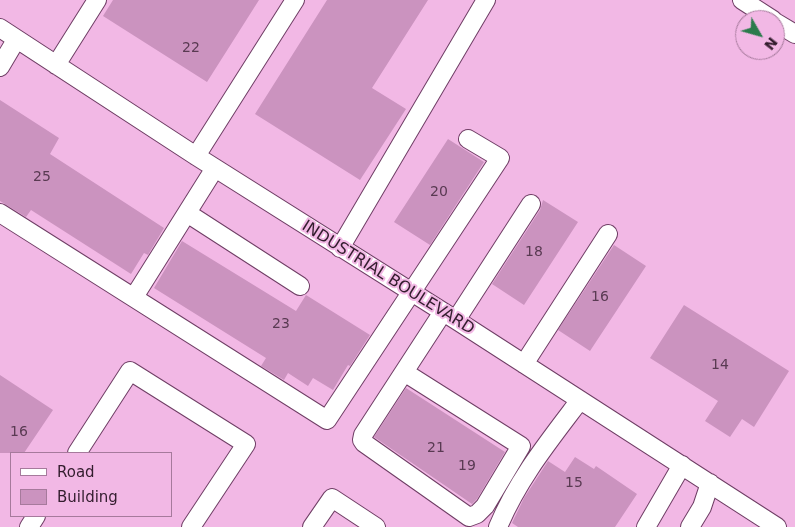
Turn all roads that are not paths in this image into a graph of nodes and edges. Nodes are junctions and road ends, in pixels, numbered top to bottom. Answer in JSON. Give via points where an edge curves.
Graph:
{"nodes":[{"id":1,"x":97,"y":0,"type":"edge"},
{"id":2,"x":295,"y":0,"type":"edge"},
{"id":3,"x":486,"y":0,"type":"edge"},
{"id":4,"x":742,"y":0,"type":"edge"},
{"id":5,"x":757,"y":10,"type":"edge"},
{"id":6,"x":0,"y":28,"type":"edge"},
{"id":7,"x":16,"y":40,"type":"junction"},
{"id":8,"x":56,"y":65,"type":"junction"},
{"id":9,"x":0,"y":67,"type":"edge"},
{"id":10,"x":468,"y":140,"type":"dead end"},
{"id":11,"x":196,"y":156,"type":"junction"},
{"id":12,"x":215,"y":168,"type":"junction"},
{"id":13,"x":531,"y":204,"type":"dead end"},
{"id":14,"x":0,"y":213,"type":"edge"},
{"id":15,"x":187,"y":213,"type":"junction"},
{"id":16,"x":608,"y":234,"type":"dead end"},
{"id":17,"x":340,"y":248,"type":"junction"},
{"id":18,"x":300,"y":286,"type":"dead end"},
{"id":19,"x":410,"y":292,"type":"junction"},
{"id":20,"x":134,"y":297,"type":"junction"},
{"id":21,"x":449,"y":316,"type":"junction"},
{"id":22,"x":524,"y":364,"type":"junction"},
{"id":23,"x":404,"y":372,"type":"junction"},
{"id":24,"x":580,"y":400,"type":"junction"},
{"id":25,"x":78,"y":452,"type":"edge"},
{"id":26,"x":682,"y":465,"type":"junction"},
{"id":27,"x":710,"y":483,"type":"junction"},
{"id":28,"x":190,"y":527,"type":"edge"},
{"id":29,"x":312,"y":527,"type":"edge"},
{"id":30,"x":376,"y":527,"type":"edge"},
{"id":31,"x":498,"y":527,"type":"edge"},
{"id":32,"x":646,"y":527,"type":"edge"},
{"id":33,"x":690,"y":527,"type":"edge"},
{"id":34,"x":777,"y":527,"type":"edge"}],
"edges":[{"from":1,"to":8,"type":"street"},
{"from":2,"to":11,"type":"street"},
{"from":3,"to":17,"type":"street"},
{"from":4,"to":5,"type":"street"},
{"from":6,"to":7,"type":"street","name":"INDUSTRIAL BOULEVARD"},
{"from":7,"to":8,"type":"street","name":"INDUSTRIAL BOULEVARD"},
{"from":7,"to":9,"type":"street"},
{"from":8,"to":11,"type":"street","name":"INDUSTRIAL BOULEVARD"},
{"from":10,"to":19,"type":"street","via":[[500,158]]},
{"from":11,"to":12,"type":"street","name":"INDUSTRIAL BOULEVARD"},
{"from":12,"to":15,"type":"street"},
{"from":12,"to":17,"type":"street","name":"INDUSTRIAL BOULEVARD"},
{"from":13,"to":21,"type":"street"},
{"from":14,"to":20,"type":"street"},
{"from":15,"to":18,"type":"street"},
{"from":15,"to":20,"type":"street"},
{"from":16,"to":22,"type":"street"},
{"from":17,"to":19,"type":"street","name":"INDUSTRIAL BOULEVARD"},
{"from":19,"to":20,"type":"street","via":[[327,420]]},
{"from":19,"to":21,"type":"street","name":"INDUSTRIAL BOULEVARD"},
{"from":21,"to":22,"type":"street","name":"INDUSTRIAL BOULEVARD"},
{"from":21,"to":23,"type":"street"},
{"from":22,"to":24,"type":"street","name":"INDUSTRIAL BOULEVARD"},
{"from":23,"to":23,"type":"street","via":[[362,440],[469,517],[477,514],[521,446]]},
{"from":24,"to":26,"type":"street","name":"INDUSTRIAL BOULEVARD"},
{"from":24,"to":31,"type":"street","via":[[522,478]]},
{"from":25,"to":28,"type":"street","via":[[130,372],[246,444]]},
{"from":26,"to":27,"type":"street","name":"INDUSTRIAL BOULEVARD"},
{"from":26,"to":32,"type":"street"},
{"from":27,"to":33,"type":"street","via":[[702,507]]},
{"from":27,"to":34,"type":"street","name":"INDUSTRIAL BOULEVARD"},
{"from":29,"to":30,"type":"street","via":[[332,498]]}]}
